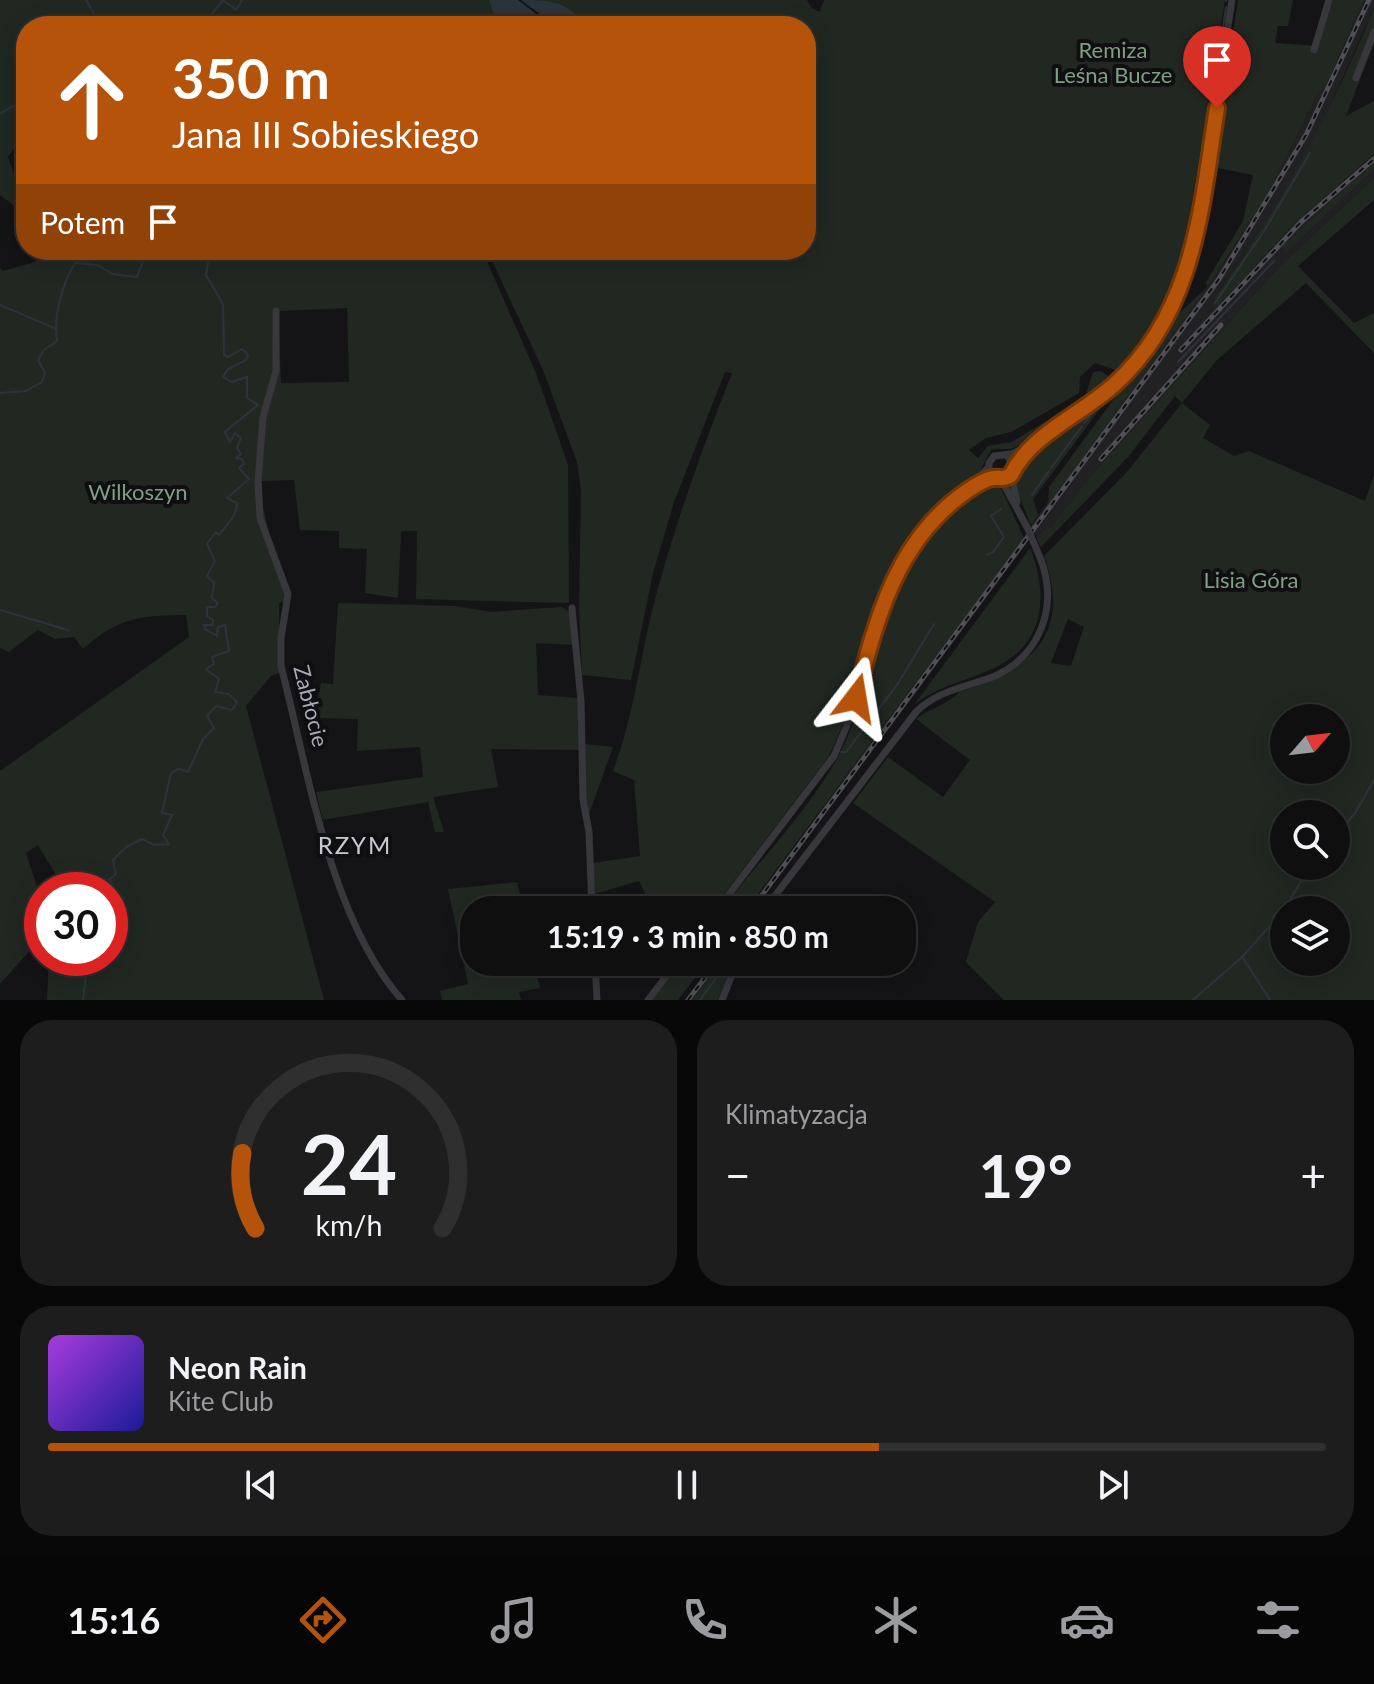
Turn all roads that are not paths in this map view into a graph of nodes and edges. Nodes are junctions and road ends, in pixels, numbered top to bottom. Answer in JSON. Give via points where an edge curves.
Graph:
{"nodes":[{"id":1,"x":1232,"y":0,"type":"edge"},
{"id":2,"x":1329,"y":0,"type":"edge"},
{"id":3,"x":1374,"y":32,"type":"edge"},
{"id":4,"x":1314,"y":50,"type":"dead end"},
{"id":5,"x":1356,"y":78,"type":"dead end"},
{"id":6,"x":276,"y":311,"type":"dead end"},
{"id":7,"x":1034,"y":443,"type":"junction"},
{"id":8,"x":1007,"y":455,"type":"junction"},
{"id":9,"x":1014,"y":464,"type":"junction"},
{"id":10,"x":988,"y":468,"type":"junction"},
{"id":11,"x":1011,"y":475,"type":"junction"},
{"id":12,"x":998,"y":478,"type":"junction"},
{"id":13,"x":969,"y":489,"type":"junction"},
{"id":14,"x":1017,"y":505,"type":"junction"},
{"id":15,"x":572,"y":608,"type":"dead end"},
{"id":16,"x":591,"y":896,"type":"edge"},
{"id":17,"x":728,"y":896,"type":"edge"},
{"id":18,"x":775,"y":896,"type":"edge"},
{"id":19,"x":596,"y":976,"type":"edge"},
{"id":20,"x":666,"y":976,"type":"edge"},
{"id":21,"x":731,"y":976,"type":"edge"},
{"id":22,"x":402,"y":1000,"type":"edge"},
{"id":23,"x":597,"y":1000,"type":"edge"},
{"id":24,"x":648,"y":1000,"type":"edge"},
{"id":25,"x":722,"y":1000,"type":"edge"}],
"edges":[{"from":1,"to":7,"type":"street","via":[[1200,208],[1176,303],[1123,376]]},
{"from":2,"to":4,"type":"street"},
{"from":3,"to":5,"type":"street"},
{"from":6,"to":22,"type":"street","name":"Zabłocie","via":[[276,371],[263,417],[258,482],[260,518],[288,594],[281,666],[335,874],[382,974]]},
{"from":7,"to":8,"type":"street"},
{"from":7,"to":9,"type":"street"},
{"from":8,"to":9,"type":"street"},
{"from":8,"to":10,"type":"street","via":[[994,456]]},
{"from":9,"to":11,"type":"street"},
{"from":10,"to":12,"type":"street"},
{"from":10,"to":13,"type":"street"},
{"from":11,"to":12,"type":"street"},
{"from":11,"to":14,"type":"street"},
{"from":12,"to":13,"type":"street"},
{"from":12,"to":14,"type":"street"},
{"from":13,"to":17,"type":"street","via":[[924,532],[895,576],[875,624],[846,730],[829,765]]},
{"from":14,"to":18,"type":"street","bridge":true,"via":[[1048,588],[1040,634],[1002,672],[944,693],[916,712]]},
{"from":15,"to":16,"type":"street"},
{"from":19,"to":23,"type":"street"},
{"from":20,"to":24,"type":"street"},
{"from":21,"to":25,"type":"street"}]}
